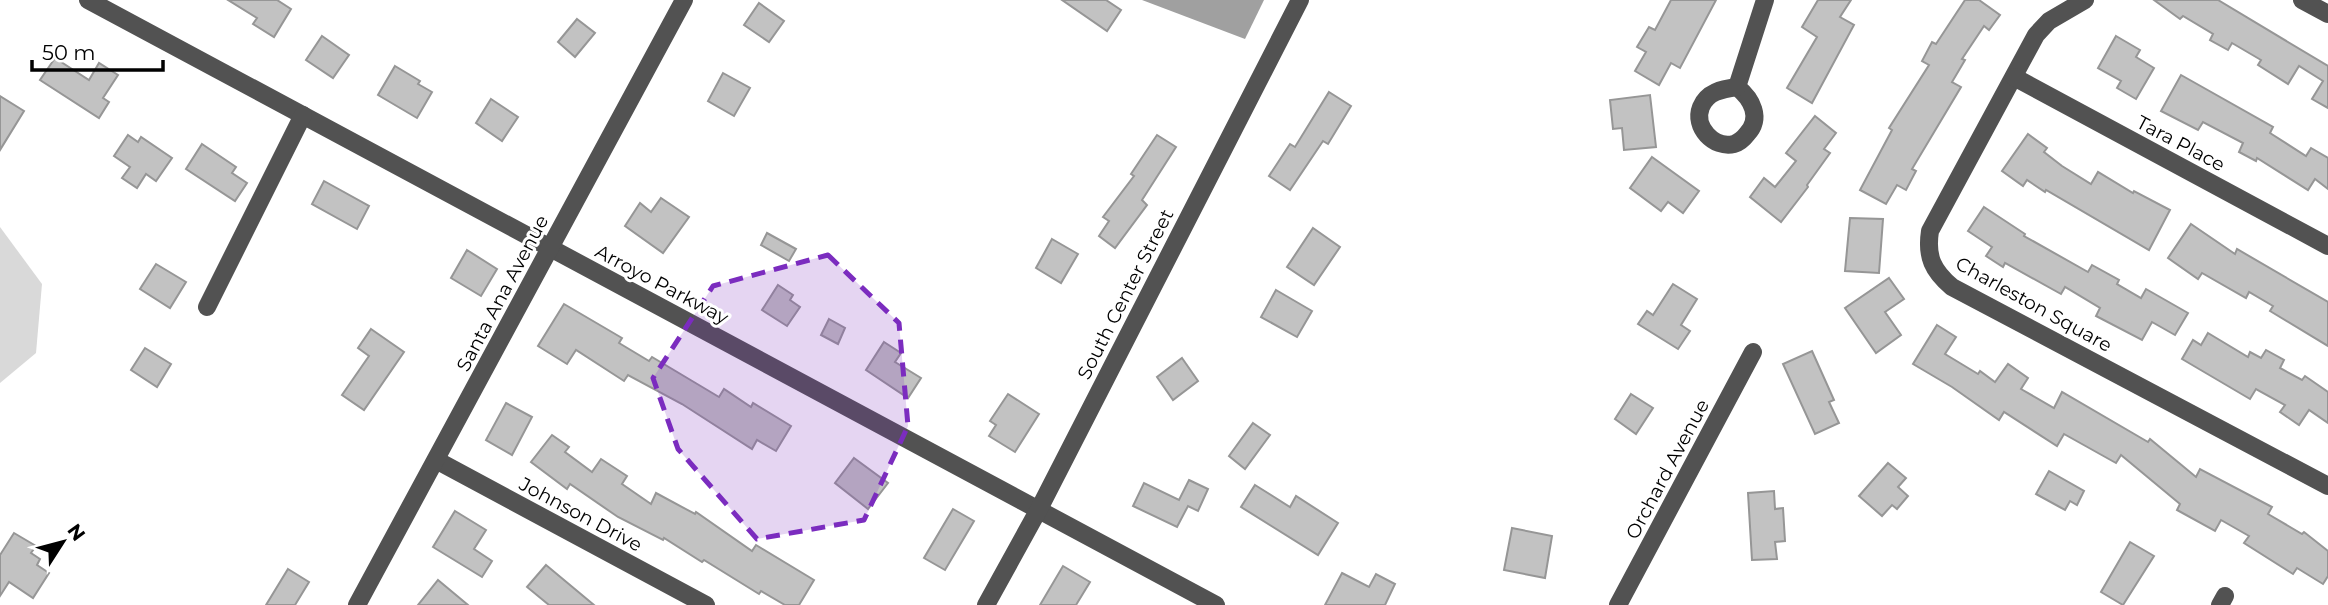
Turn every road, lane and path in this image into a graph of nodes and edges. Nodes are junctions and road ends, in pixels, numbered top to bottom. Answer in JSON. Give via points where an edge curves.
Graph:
{"nodes":[{"id":1,"x":88,"y":0,"type":"edge"},
{"id":2,"x":684,"y":0,"type":"edge"},
{"id":3,"x":1300,"y":0,"type":"edge"},
{"id":4,"x":1765,"y":0,"type":"edge"},
{"id":5,"x":2085,"y":0,"type":"edge"},
{"id":6,"x":2302,"y":0,"type":"edge"},
{"id":7,"x":2328,"y":14,"type":"edge"},
{"id":8,"x":2014,"y":77,"type":"junction"},
{"id":9,"x":1737,"y":87,"type":"dead end"},
{"id":10,"x":303,"y":115,"type":"junction"},
{"id":11,"x":2328,"y":246,"type":"edge"},
{"id":12,"x":550,"y":248,"type":"junction"},
{"id":13,"x":207,"y":307,"type":"dead end"},
{"id":14,"x":1753,"y":352,"type":"dead end"},
{"id":15,"x":436,"y":460,"type":"junction"},
{"id":16,"x":2328,"y":486,"type":"edge"},
{"id":17,"x":1040,"y":509,"type":"junction"},
{"id":18,"x":357,"y":605,"type":"edge"},
{"id":19,"x":706,"y":605,"type":"edge"},
{"id":20,"x":986,"y":605,"type":"edge"},
{"id":21,"x":1216,"y":605,"type":"edge"},
{"id":22,"x":1618,"y":605,"type":"edge"}],
"edges":[{"from":1,"to":10,"type":"street","name":"Arroyo Parkway"},
{"from":2,"to":12,"type":"street","name":"Santa Ana Avenue"},
{"from":3,"to":17,"type":"street","name":"South Center Street"},
{"from":4,"to":9,"type":"street"},
{"from":5,"to":8,"type":"street","name":"Charleston Square","via":[[2049,21],[2036,35]]},
{"from":6,"to":7,"type":"street"},
{"from":8,"to":11,"type":"street","name":"Tara Place"},
{"from":8,"to":16,"type":"street","name":"Charleston Square","via":[[1930,231],[1930,260],[1937,274],[1952,287]]},
{"from":10,"to":12,"type":"street","name":"Arroyo Parkway"},
{"from":10,"to":13,"type":"street"},
{"from":12,"to":15,"type":"street","name":"Santa Ana Avenue"},
{"from":12,"to":17,"type":"street","name":"Arroyo Parkway"},
{"from":14,"to":22,"type":"street","name":"Orchard Avenue"},
{"from":15,"to":18,"type":"street","name":"Santa Ana Avenue"},
{"from":15,"to":19,"type":"street","name":"Johnson Drive"},
{"from":17,"to":20,"type":"street","name":"South Center Street"},
{"from":17,"to":21,"type":"street","name":"Arroyo Parkway"}]}
